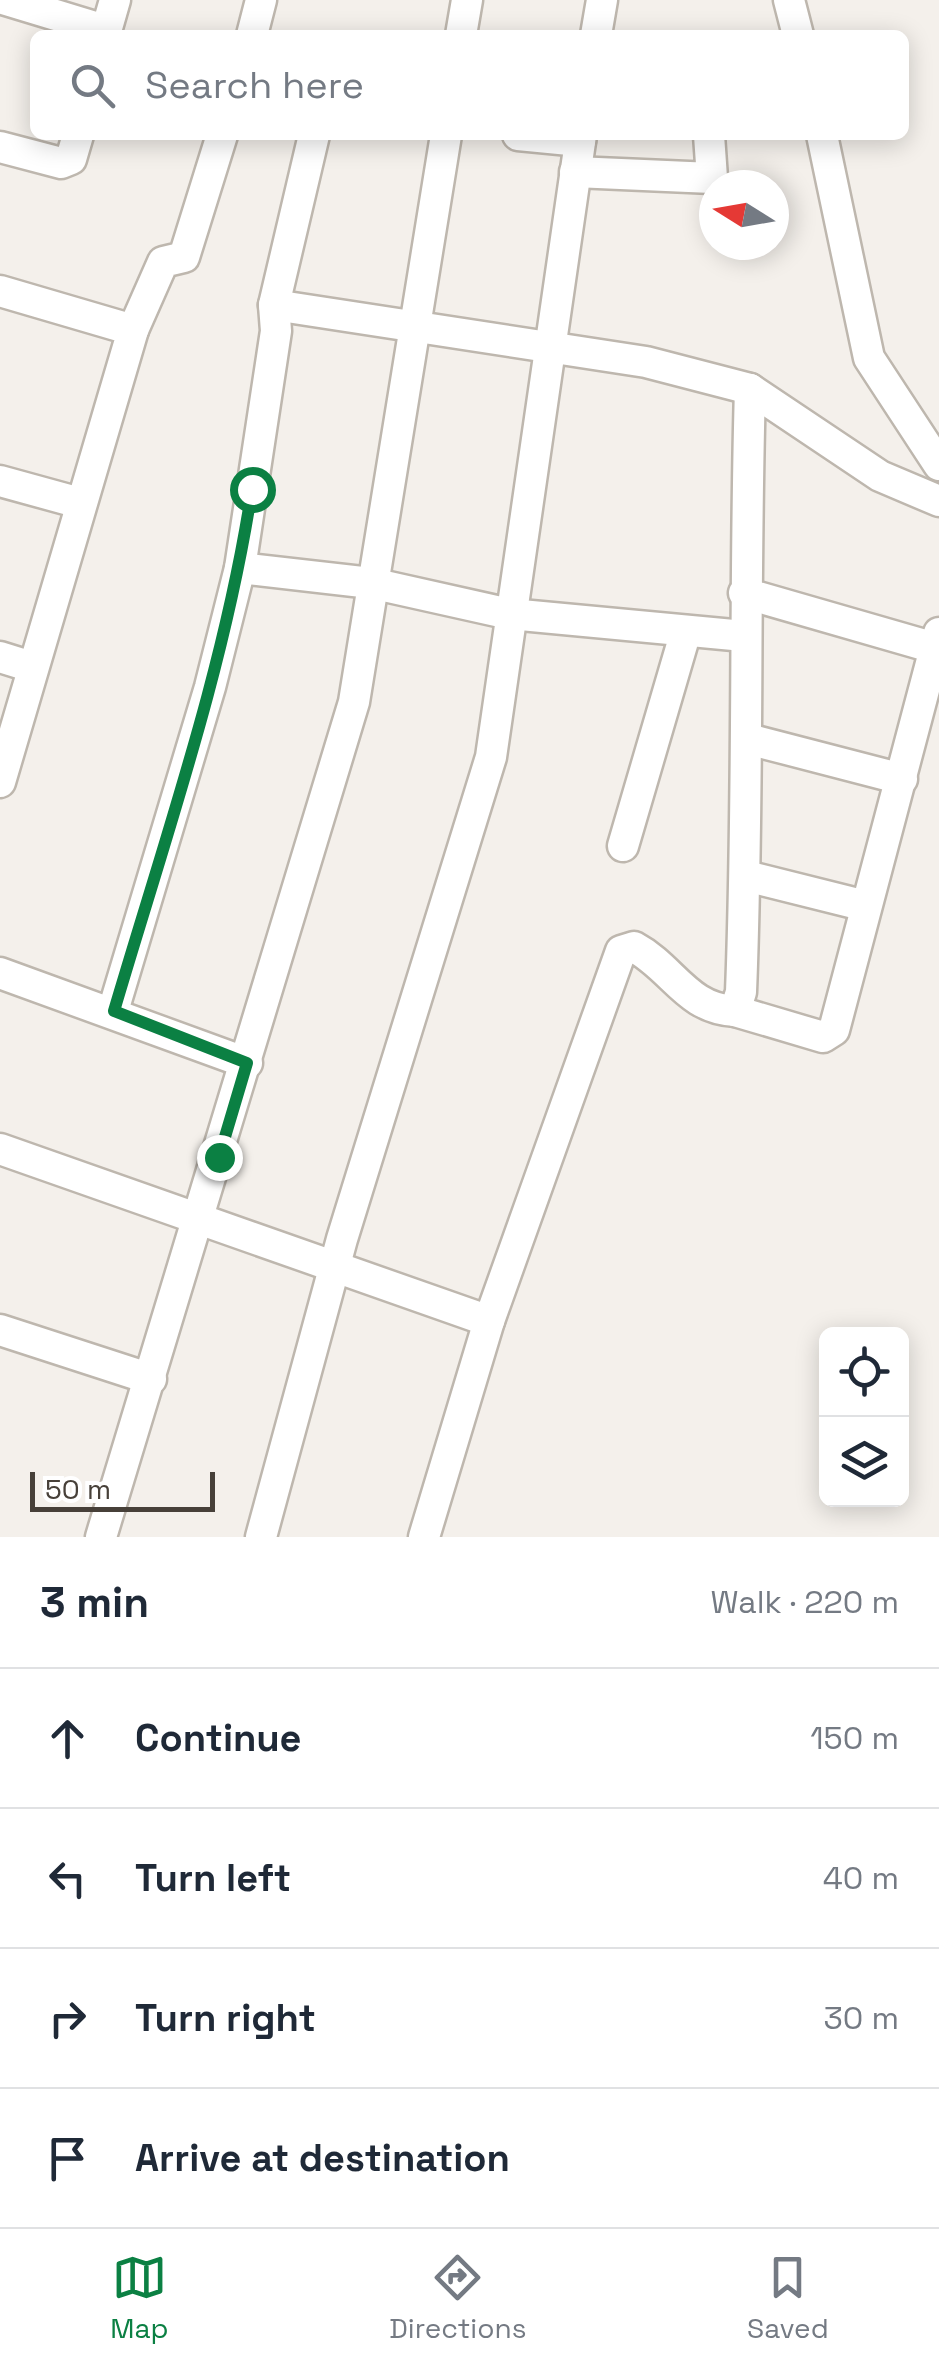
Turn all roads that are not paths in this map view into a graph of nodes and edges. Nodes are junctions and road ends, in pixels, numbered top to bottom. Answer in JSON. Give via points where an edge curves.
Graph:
{"nodes":[{"id":1,"x":6,"y":0,"type":"edge"},
{"id":2,"x":115,"y":0,"type":"edge"},
{"id":3,"x":262,"y":0,"type":"edge"},
{"id":4,"x":467,"y":0,"type":"edge"},
{"id":5,"x":602,"y":0,"type":"edge"},
{"id":6,"x":789,"y":0,"type":"edge"},
{"id":7,"x":99,"y":30,"type":"edge"},
{"id":8,"x":106,"y":30,"type":"edge"},
{"id":9,"x":253,"y":30,"type":"edge"},
{"id":10,"x":463,"y":30,"type":"edge"},
{"id":11,"x":597,"y":30,"type":"edge"},
{"id":12,"x":797,"y":30,"type":"edge"},
{"id":13,"x":76,"y":140,"type":"edge"},
{"id":14,"x":220,"y":140,"type":"edge"},
{"id":15,"x":313,"y":140,"type":"edge"},
{"id":16,"x":445,"y":140,"type":"edge"},
{"id":17,"x":580,"y":140,"type":"edge"},
{"id":18,"x":709,"y":140,"type":"edge"},
{"id":19,"x":823,"y":140,"type":"edge"},
{"id":20,"x":0,"y":147,"type":"edge"},
{"id":21,"x":575,"y":172,"type":"junction"},
{"id":22,"x":0,"y":290,"type":"edge"},
{"id":23,"x":274,"y":305,"type":"junction"},
{"id":24,"x":417,"y":326,"type":"junction"},
{"id":25,"x":133,"y":330,"type":"junction"},
{"id":26,"x":548,"y":346,"type":"junction"},
{"id":27,"x":750,"y":390,"type":"junction"},
{"id":28,"x":939,"y":464,"type":"edge"},
{"id":29,"x":0,"y":481,"type":"edge"},
{"id":30,"x":939,"y":501,"type":"edge"},
{"id":31,"x":80,"y":503,"type":"junction"},
{"id":32,"x":240,"y":568,"type":"junction"},
{"id":33,"x":371,"y":583,"type":"junction"},
{"id":34,"x":744,"y":593,"type":"junction"},
{"id":35,"x":510,"y":614,"type":"junction"},
{"id":36,"x":686,"y":631,"type":"junction"},
{"id":37,"x":744,"y":636,"type":"junction"},
{"id":38,"x":937,"y":641,"type":"edge"},
{"id":39,"x":0,"y":657,"type":"edge"},
{"id":40,"x":32,"y":666,"type":"junction"},
{"id":41,"x":748,"y":739,"type":"junction"},
{"id":42,"x":902,"y":779,"type":"junction"},
{"id":43,"x":0,"y":782,"type":"edge"},
{"id":44,"x":623,"y":846,"type":"dead end"},
{"id":45,"x":746,"y":876,"type":"junction"},
{"id":46,"x":866,"y":906,"type":"junction"},
{"id":47,"x":0,"y":972,"type":"edge"},
{"id":48,"x":114,"y":1011,"type":"junction"},
{"id":49,"x":735,"y":1011,"type":"junction"},
{"id":50,"x":247,"y":1063,"type":"junction"},
{"id":51,"x":0,"y":1149,"type":"edge"},
{"id":52,"x":201,"y":1219,"type":"junction"},
{"id":53,"x":337,"y":1268,"type":"junction"},
{"id":54,"x":489,"y":1321,"type":"junction"},
{"id":55,"x":0,"y":1330,"type":"edge"},
{"id":56,"x":151,"y":1379,"type":"junction"},
{"id":57,"x":101,"y":1537,"type":"edge"},
{"id":58,"x":261,"y":1537,"type":"edge"},
{"id":59,"x":424,"y":1537,"type":"edge"}],
"edges":[{"from":1,"to":7,"type":"street"},
{"from":2,"to":8,"type":"street"},
{"from":3,"to":9,"type":"street"},
{"from":4,"to":10,"type":"street"},
{"from":5,"to":11,"type":"street"},
{"from":6,"to":12,"type":"street"},
{"from":13,"to":20,"type":"street","via":[[71,158],[61,163]]},
{"from":14,"to":25,"type":"street","via":[[184,257],[163,262]]},
{"from":15,"to":23,"type":"street"},
{"from":16,"to":24,"type":"street"},
{"from":17,"to":21,"type":"street"},
{"from":18,"to":21,"type":"street","via":[[712,178]]},
{"from":19,"to":28,"type":"street","via":[[869,358]]},
{"from":21,"to":26,"type":"street"},
{"from":22,"to":25,"type":"street"},
{"from":23,"to":24,"type":"street"},
{"from":23,"to":32,"type":"street","via":[[276,330]]},
{"from":24,"to":26,"type":"street"},
{"from":24,"to":33,"type":"street"},
{"from":25,"to":31,"type":"street"},
{"from":26,"to":27,"type":"street","via":[[646,362]]},
{"from":26,"to":35,"type":"street"},
{"from":27,"to":30,"type":"street","via":[[880,476]]},
{"from":27,"to":34,"type":"street"},
{"from":29,"to":31,"type":"street"},
{"from":31,"to":40,"type":"street"},
{"from":32,"to":33,"type":"street"},
{"from":32,"to":48,"type":"street"},
{"from":33,"to":35,"type":"street"},
{"from":33,"to":50,"type":"street","via":[[354,702]]},
{"from":34,"to":37,"type":"street"},
{"from":34,"to":38,"type":"street"},
{"from":35,"to":36,"type":"street"},
{"from":35,"to":53,"type":"street","via":[[492,758]]},
{"from":36,"to":37,"type":"street"},
{"from":36,"to":44,"type":"street"},
{"from":37,"to":41,"type":"street"},
{"from":38,"to":42,"type":"street"},
{"from":39,"to":40,"type":"street"},
{"from":40,"to":43,"type":"street"},
{"from":41,"to":42,"type":"street"},
{"from":41,"to":45,"type":"street"},
{"from":42,"to":46,"type":"street"},
{"from":45,"to":46,"type":"street"},
{"from":45,"to":49,"type":"street"},
{"from":46,"to":49,"type":"street","via":[[834,1030],[823,1037]]},
{"from":47,"to":48,"type":"street"},
{"from":48,"to":50,"type":"street"},
{"from":49,"to":54,"type":"street","via":[[697,1003],[646,954],[634,947],[622,951]]},
{"from":50,"to":52,"type":"street"},
{"from":51,"to":52,"type":"street"},
{"from":52,"to":53,"type":"street"},
{"from":52,"to":56,"type":"street"},
{"from":53,"to":54,"type":"street"},
{"from":53,"to":58,"type":"street"},
{"from":54,"to":59,"type":"street"},
{"from":55,"to":56,"type":"street"},
{"from":56,"to":57,"type":"street"}]}
